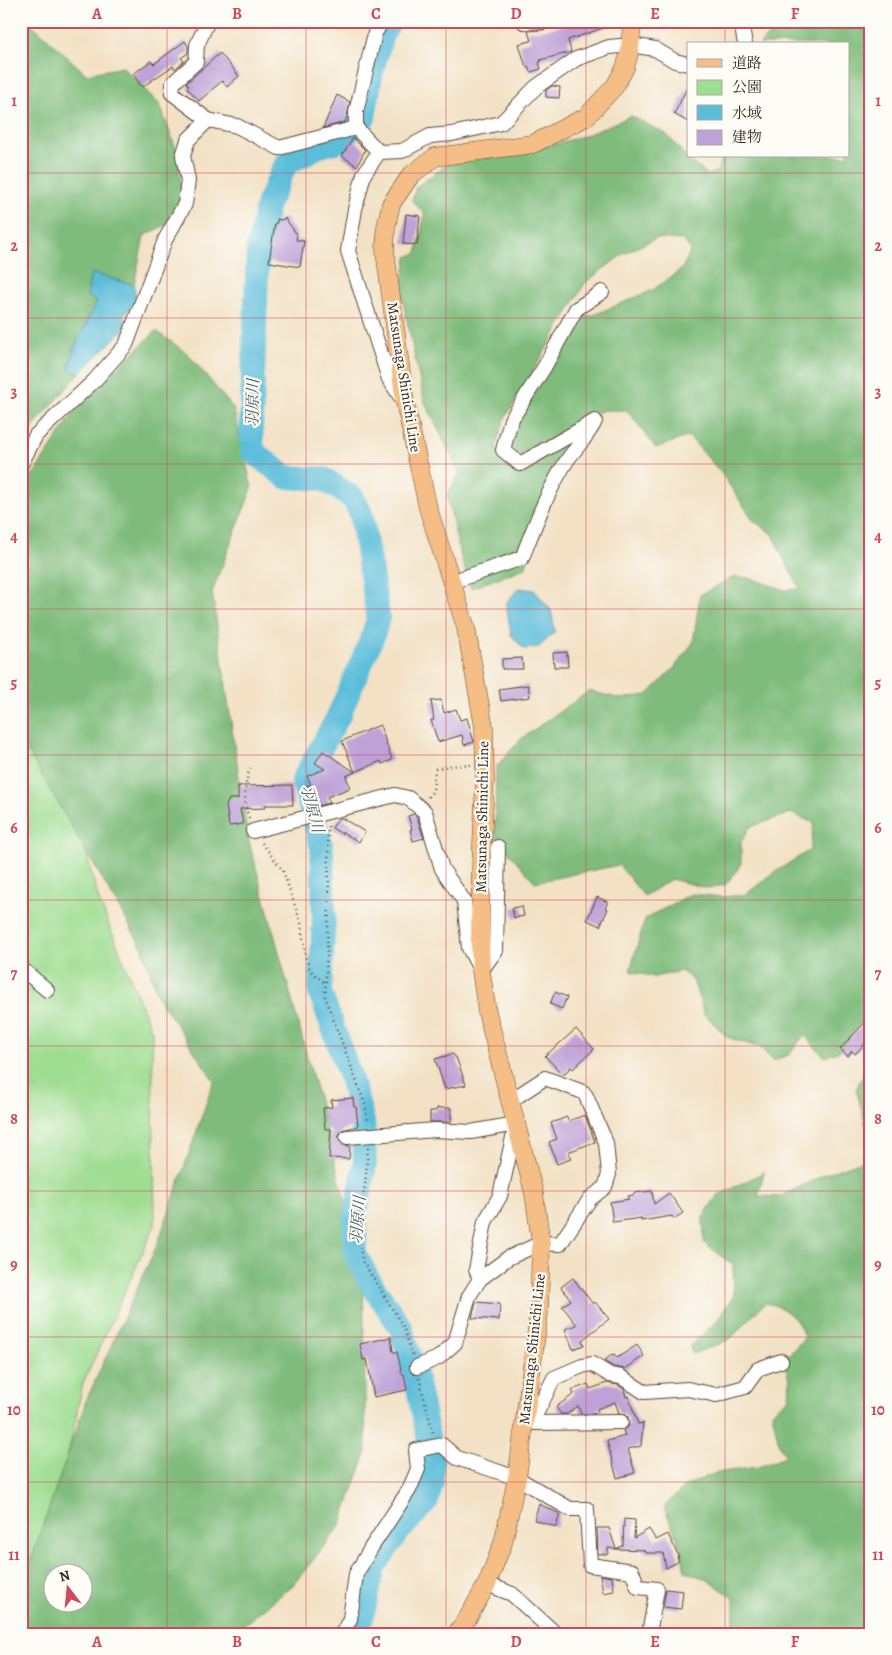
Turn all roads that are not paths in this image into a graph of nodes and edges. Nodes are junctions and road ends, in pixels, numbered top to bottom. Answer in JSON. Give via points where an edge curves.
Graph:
{"nodes":[{"id":1,"x":208,"y":21,"type":"edge"},
{"id":2,"x":382,"y":21,"type":"edge"},
{"id":3,"x":543,"y":21,"type":"edge"},
{"id":4,"x":632,"y":21,"type":"edge"},
{"id":5,"x":524,"y":22,"type":"dead end"},
{"id":6,"x":631,"y":45,"type":"junction"},
{"id":7,"x":687,"y":64,"type":"edge"},
{"id":8,"x":208,"y":120,"type":"junction"},
{"id":9,"x":356,"y":128,"type":"junction"},
{"id":10,"x":379,"y":152,"type":"junction"},
{"id":11,"x":602,"y":292,"type":"dead end"},
{"id":12,"x":405,"y":403,"type":"junction"},
{"id":13,"x":21,"y":464,"type":"edge"},
{"id":14,"x":451,"y":582,"type":"junction"},
{"id":15,"x":253,"y":831,"type":"road end"},
{"id":16,"x":498,"y":847,"type":"dead end"},
{"id":17,"x":21,"y":968,"type":"edge"},
{"id":18,"x":480,"y":971,"type":"junction"},
{"id":19,"x":47,"y":990,"type":"dead end"},
{"id":20,"x":510,"y":1100,"type":"junction"},
{"id":21,"x":516,"y":1124,"type":"junction"},
{"id":22,"x":347,"y":1137,"type":"dead end"},
{"id":23,"x":541,"y":1243,"type":"junction"},
{"id":24,"x":480,"y":1280,"type":"junction"},
{"id":25,"x":781,"y":1361,"type":"dead end"},
{"id":26,"x":417,"y":1367,"type":"dead end"},
{"id":27,"x":525,"y":1418,"type":"junction"},
{"id":28,"x":621,"y":1422,"type":"dead end"},
{"id":29,"x":517,"y":1478,"type":"junction"},
{"id":30,"x":487,"y":1584,"type":"junction"},
{"id":31,"x":342,"y":1634,"type":"edge"},
{"id":32,"x":456,"y":1634,"type":"edge"},
{"id":33,"x":556,"y":1634,"type":"edge"},
{"id":34,"x":650,"y":1634,"type":"edge"}],
"edges":[{"from":1,"to":8,"type":"street","via":[[197,45],[196,62],[173,83],[172,93]]},
{"from":2,"to":9,"type":"street","via":[[375,33],[356,112]]},
{"from":3,"to":5,"type":"street"},
{"from":4,"to":6,"type":"main road","name":"Matsunaga Shinichi Line"},
{"from":6,"to":7,"type":"street","via":[[655,49],[675,62]]},
{"from":6,"to":10,"type":"street","via":[[609,47],[576,59],[536,87],[501,122],[430,136],[402,151]]},
{"from":6,"to":12,"type":"main road","name":"Matsunaga Shinichi Line","via":[[625,68],[615,86],[586,117],[534,144],[435,157],[411,175],[391,204],[385,251]]},
{"from":8,"to":9,"type":"street","via":[[237,126],[279,148]]},
{"from":8,"to":13,"type":"street","via":[[188,140],[183,156],[188,180],[184,204],[165,240],[126,345],[94,381],[36,435]]},
{"from":9,"to":10,"type":"street"},
{"from":10,"to":12,"type":"street","via":[[364,174],[348,251],[390,379]]},
{"from":11,"to":14,"type":"street","via":[[576,309],[546,366],[511,420],[503,450],[520,464],[595,421],[591,430],[566,462],[540,510],[522,558]]},
{"from":12,"to":14,"type":"main road","name":"Matsunaga Shinichi Line","via":[[428,508]]},
{"from":14,"to":18,"type":"main road","name":"Matsunaga Shinichi Line","via":[[466,628],[484,727]]},
{"from":15,"to":18,"type":"street","via":[[395,795],[408,798],[425,812],[442,869],[464,901],[469,948]]},
{"from":16,"to":18,"type":"street","via":[[496,950]]},
{"from":17,"to":19,"type":"street"},
{"from":18,"to":20,"type":"main road","name":"Matsunaga Shinichi Line"},
{"from":20,"to":21,"type":"main road","name":"Matsunaga Shinichi Line"},
{"from":20,"to":23,"type":"street","via":[[546,1078],[582,1092],[606,1143],[609,1174],[605,1187],[590,1199],[560,1244]]},
{"from":21,"to":22,"type":"street","via":[[471,1132],[435,1130]]},
{"from":21,"to":23,"type":"main road","name":"Matsunaga Shinichi Line","via":[[534,1193]]},
{"from":21,"to":24,"type":"street","via":[[500,1196],[486,1222],[476,1270]]},
{"from":23,"to":24,"type":"street","via":[[508,1258]]},
{"from":23,"to":27,"type":"main road","name":"Matsunaga Shinichi Line","via":[[539,1312]]},
{"from":24,"to":26,"type":"street","via":[[469,1296],[455,1344],[438,1358]]},
{"from":25,"to":27,"type":"street","via":[[758,1369],[745,1387],[716,1395],[688,1389],[644,1392],[592,1364],[582,1366],[554,1378],[537,1412]]},
{"from":27,"to":28,"type":"street","via":[[535,1423]]},
{"from":27,"to":29,"type":"main road","name":"Matsunaga Shinichi Line"},
{"from":29,"to":30,"type":"main road","name":"Matsunaga Shinichi Line","via":[[503,1543]]},
{"from":29,"to":31,"type":"street","via":[[457,1458],[442,1445],[416,1450],[418,1469],[409,1490],[356,1574],[350,1619]]},
{"from":29,"to":34,"type":"street","via":[[570,1508],[587,1509],[590,1565],[632,1571],[638,1586],[658,1589]]},
{"from":30,"to":32,"type":"main road","name":"Matsunaga Shinichi Line"},
{"from":30,"to":33,"type":"street","via":[[512,1594]]}]}
